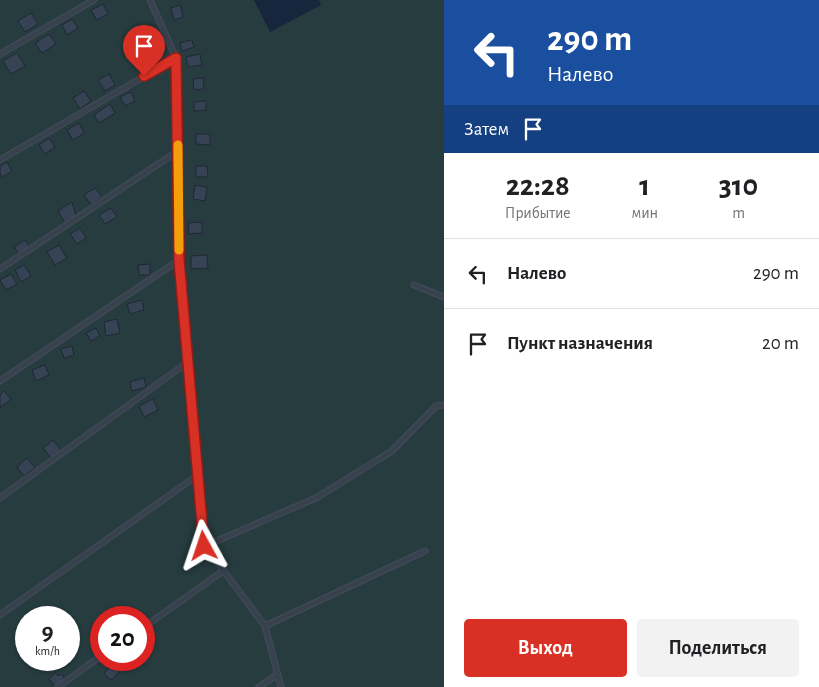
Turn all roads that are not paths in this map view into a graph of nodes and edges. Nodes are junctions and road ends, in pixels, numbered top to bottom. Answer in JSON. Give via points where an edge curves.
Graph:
{"nodes":[{"id":1,"x":94,"y":0,"type":"edge"},
{"id":2,"x":150,"y":0,"type":"edge"},
{"id":3,"x":0,"y":54,"type":"edge"},
{"id":4,"x":176,"y":58,"type":"junction"},
{"id":5,"x":178,"y":151,"type":"junction"},
{"id":6,"x":0,"y":160,"type":"edge"},
{"id":7,"x":179,"y":260,"type":"junction"},
{"id":8,"x":0,"y":269,"type":"edge"},
{"id":9,"x":414,"y":285,"type":"dead end"},
{"id":10,"x":444,"y":297,"type":"edge"},
{"id":11,"x":188,"y":362,"type":"junction"},
{"id":12,"x":0,"y":381,"type":"edge"},
{"id":13,"x":444,"y":405,"type":"edge"},
{"id":14,"x":198,"y":475,"type":"junction"},
{"id":15,"x":0,"y":498,"type":"edge"},
{"id":16,"x":204,"y":546,"type":"junction"},
{"id":17,"x":425,"y":551,"type":"dead end"},
{"id":18,"x":223,"y":571,"type":"junction"},
{"id":19,"x":0,"y":615,"type":"edge"},
{"id":20,"x":155,"y":619,"type":"edge"},
{"id":21,"x":265,"y":626,"type":"junction"},
{"id":22,"x":90,"y":664,"type":"edge"},
{"id":23,"x":278,"y":674,"type":"junction"},
{"id":24,"x":58,"y":687,"type":"edge"},
{"id":25,"x":259,"y":687,"type":"edge"},
{"id":26,"x":281,"y":687,"type":"edge"}],
"edges":[{"from":1,"to":3,"type":"lane"},
{"from":2,"to":4,"type":"lane"},
{"from":4,"to":5,"type":"lane"},
{"from":4,"to":6,"type":"lane"},
{"from":5,"to":7,"type":"lane"},
{"from":5,"to":8,"type":"lane"},
{"from":7,"to":11,"type":"lane"},
{"from":7,"to":12,"type":"lane"},
{"from":9,"to":10,"type":"lane"},
{"from":11,"to":14,"type":"lane"},
{"from":11,"to":15,"type":"lane"},
{"from":13,"to":16,"type":"lane","via":[[436,406],[392,451],[316,498]]},
{"from":14,"to":16,"type":"lane"},
{"from":14,"to":19,"type":"lane"},
{"from":16,"to":18,"type":"lane"},
{"from":17,"to":21,"type":"lane"},
{"from":18,"to":20,"type":"lane"},
{"from":18,"to":21,"type":"lane"},
{"from":21,"to":23,"type":"lane"},
{"from":22,"to":24,"type":"lane"},
{"from":23,"to":25,"type":"lane"},
{"from":23,"to":26,"type":"lane"}]}
